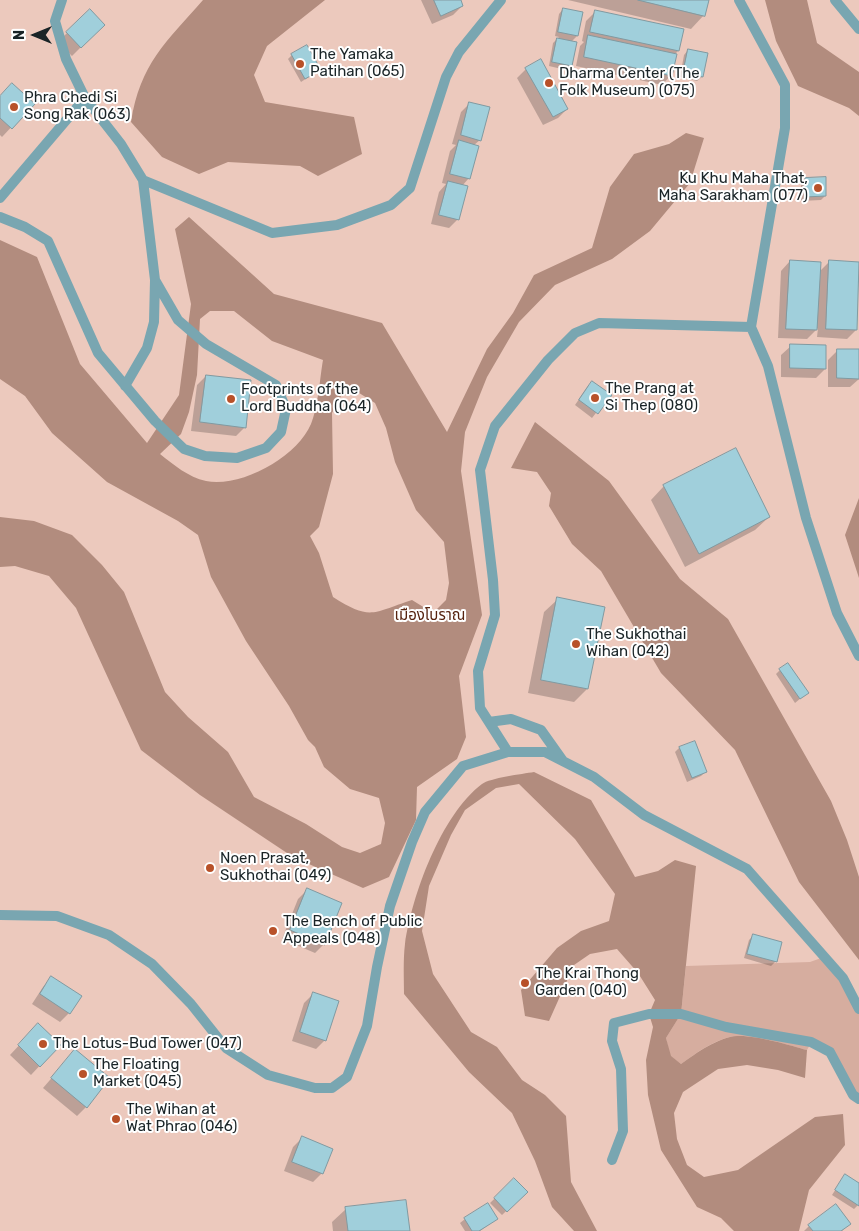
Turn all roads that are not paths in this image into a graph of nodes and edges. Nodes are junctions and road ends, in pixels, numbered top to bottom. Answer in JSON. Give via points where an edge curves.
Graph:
{"nodes":[{"id":1,"x":62,"y":0,"type":"edge"},
{"id":2,"x":501,"y":0,"type":"edge"},
{"id":3,"x":739,"y":0,"type":"edge"},
{"id":4,"x":835,"y":0,"type":"edge"},
{"id":5,"x":859,"y":29,"type":"edge"},
{"id":6,"x":85,"y":98,"type":"junction"},
{"id":7,"x":143,"y":180,"type":"junction"},
{"id":8,"x":0,"y":198,"type":"edge"},
{"id":9,"x":0,"y":217,"type":"edge"},
{"id":10,"x":155,"y":280,"type":"junction"},
{"id":11,"x":751,"y":327,"type":"junction"},
{"id":12,"x":125,"y":386,"type":"junction"},
{"id":13,"x":859,"y":656,"type":"edge"},
{"id":14,"x":489,"y":722,"type":"junction"},
{"id":15,"x":508,"y":752,"type":"junction"},
{"id":16,"x":563,"y":762,"type":"junction"},
{"id":17,"x":0,"y":915,"type":"edge"},
{"id":18,"x":859,"y":1009,"type":"edge"},
{"id":19,"x":859,"y":1099,"type":"edge"},
{"id":20,"x":612,"y":1160,"type":"dead end"}],
"edges":[{"from":1,"to":6,"type":"lane","via":[[55,21],[66,59]]},
{"from":2,"to":7,"type":"lane","via":[[459,52],[446,77],[410,188],[391,205],[337,226],[272,233]]},
{"from":3,"to":11,"type":"lane","via":[[784,84],[784,128]]},
{"from":4,"to":5,"type":"lane"},
{"from":6,"to":7,"type":"lane","via":[[121,144]]},
{"from":6,"to":8,"type":"lane"},
{"from":7,"to":10,"type":"lane"},
{"from":9,"to":12,"type":"lane","via":[[48,240],[98,353]]},
{"from":10,"to":12,"type":"lane","via":[[154,322],[147,348]]},
{"from":10,"to":12,"type":"lane","via":[[178,320],[206,344],[276,385],[286,409],[281,432],[266,448],[237,458],[204,456],[184,449]]},
{"from":11,"to":13,"type":"lane","via":[[768,366],[806,518],[837,613]]},
{"from":11,"to":14,"type":"lane","via":[[600,323],[575,333],[548,360],[494,426],[480,470],[494,614],[478,670],[480,708]]},
{"from":14,"to":15,"type":"lane"},
{"from":14,"to":16,"type":"lane","via":[[511,719],[542,730]]},
{"from":15,"to":16,"type":"lane","via":[[545,752]]},
{"from":15,"to":17,"type":"lane","via":[[463,766],[425,812],[390,906],[367,1026],[347,1077],[332,1088],[315,1088],[268,1075],[226,1048],[191,1004],[152,964],[109,935],[57,916]]},
{"from":16,"to":18,"type":"lane","via":[[594,778],[644,814],[747,868],[843,978]]},
{"from":19,"to":20,"type":"lane","via":[[853,1095],[830,1052],[811,1042],[726,1027],[681,1014],[649,1014],[614,1023],[612,1042],[621,1069],[623,1131]]}]}
